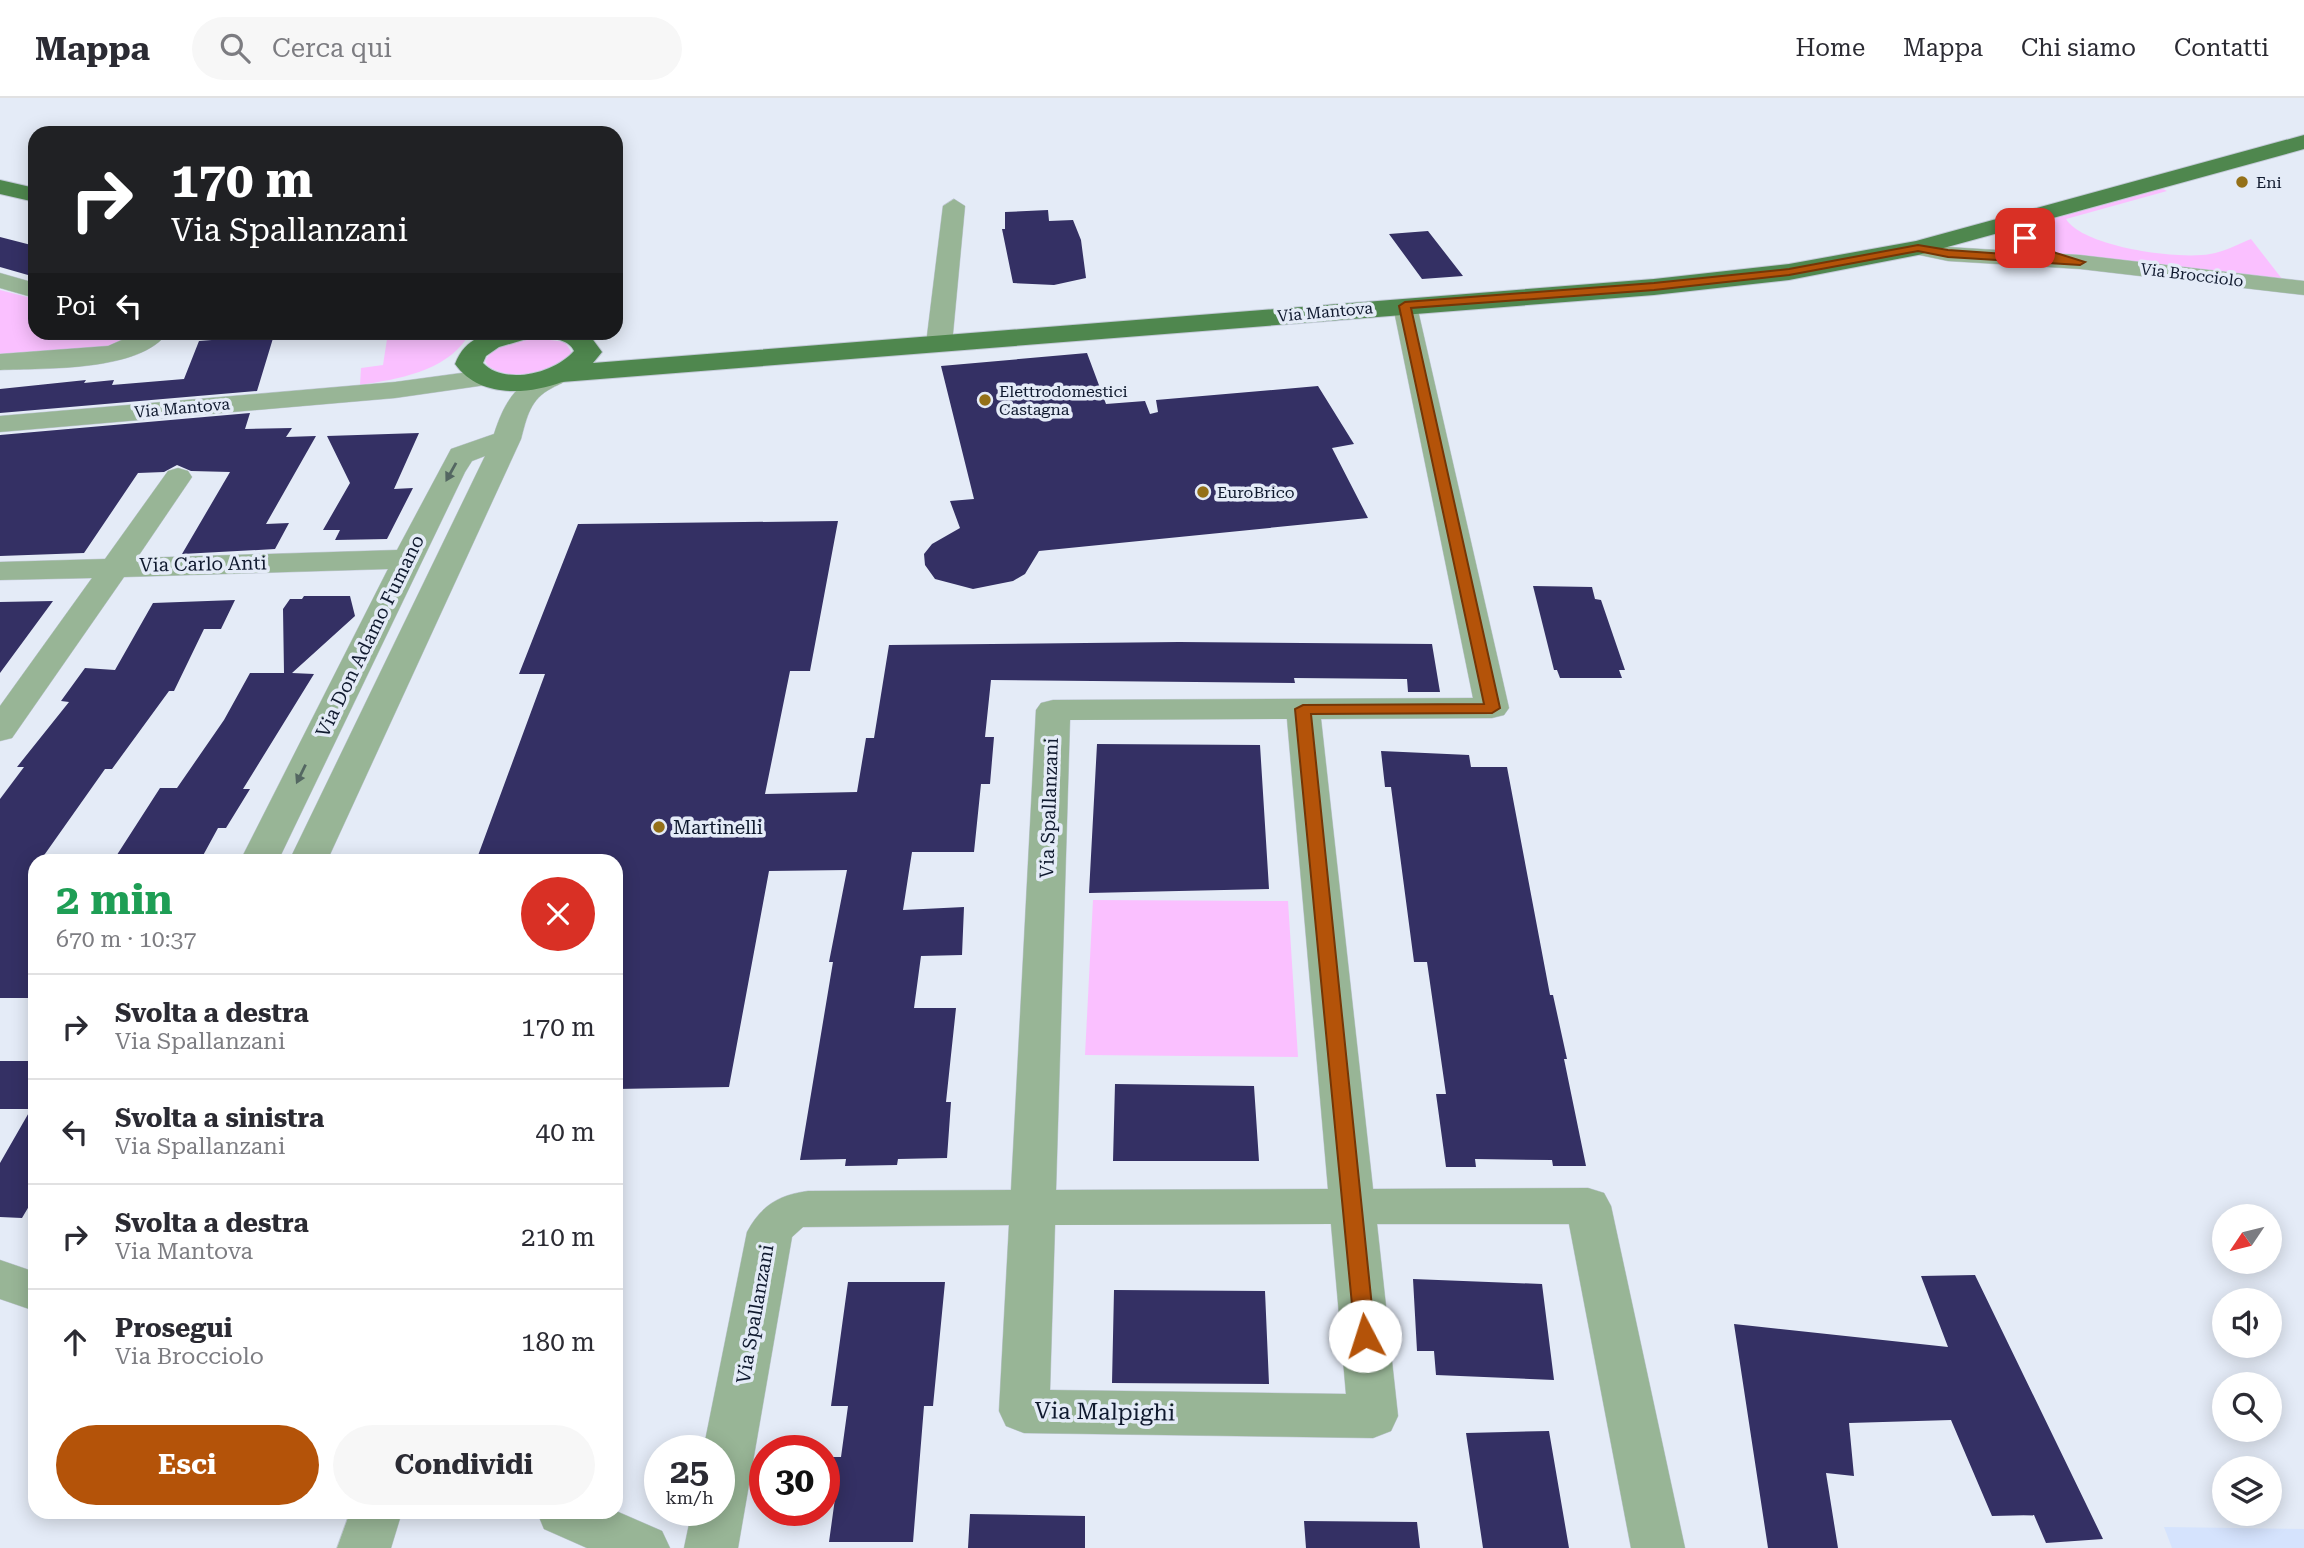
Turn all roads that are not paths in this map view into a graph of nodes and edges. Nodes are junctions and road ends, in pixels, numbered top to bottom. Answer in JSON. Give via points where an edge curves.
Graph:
{"nodes":[{"id":1,"x":2304,"y":142,"type":"edge"},
{"id":2,"x":0,"y":187,"type":"edge"},
{"id":3,"x":28,"y":193,"type":"edge"},
{"id":4,"x":954,"y":206,"type":"dead end"},
{"id":5,"x":2026,"y":218,"type":"junction"},
{"id":6,"x":1918,"y":248,"type":"junction"},
{"id":7,"x":2080,"y":262,"type":"junction"},
{"id":8,"x":0,"y":281,"type":"edge"},
{"id":9,"x":28,"y":288,"type":"edge"},
{"id":10,"x":2304,"y":288,"type":"edge"},
{"id":11,"x":1405,"y":306,"type":"junction"},
{"id":12,"x":146,"y":340,"type":"edge"},
{"id":13,"x":509,"y":340,"type":"edge"},
{"id":14,"x":578,"y":340,"type":"edge"},
{"id":15,"x":592,"y":340,"type":"edge"},
{"id":16,"x":939,"y":344,"type":"junction"},
{"id":17,"x":483,"y":358,"type":"edge"},
{"id":18,"x":730,"y":360,"type":"junction"},
{"id":19,"x":0,"y":362,"type":"edge"},
{"id":20,"x":560,"y":375,"type":"junction"},
{"id":21,"x":518,"y":400,"type":"junction"},
{"id":22,"x":0,"y":424,"type":"edge"},
{"id":23,"x":507,"y":439,"type":"junction"},
{"id":24,"x":178,"y":477,"type":"dead end"},
{"id":25,"x":407,"y":559,"type":"junction"},
{"id":26,"x":114,"y":566,"type":"junction"},
{"id":27,"x":0,"y":571,"type":"edge"},
{"id":28,"x":1303,"y":709,"type":"junction"},
{"id":29,"x":0,"y":731,"type":"edge"},
{"id":30,"x":262,"y":854,"type":"edge"},
{"id":31,"x":311,"y":854,"type":"edge"},
{"id":32,"x":1033,"y":1207,"type":"junction"},
{"id":33,"x":1353,"y":1207,"type":"junction"},
{"id":34,"x":0,"y":1279,"type":"edge"},
{"id":35,"x":28,"y":1289,"type":"edge"},
{"id":36,"x":732,"y":1435,"type":"edge"},
{"id":37,"x":374,"y":1519,"type":"edge"},
{"id":38,"x":578,"y":1519,"type":"edge"},
{"id":39,"x":715,"y":1526,"type":"edge"},
{"id":40,"x":364,"y":1548,"type":"edge"},
{"id":41,"x":643,"y":1548,"type":"edge"},
{"id":42,"x":711,"y":1548,"type":"edge"},
{"id":43,"x":1658,"y":1548,"type":"edge"}],
"edges":[{"from":1,"to":5,"type":"main road","name":"Via Mantova"},
{"from":2,"to":3,"type":"main road"},
{"from":4,"to":16,"type":"street"},
{"from":5,"to":6,"type":"main road","name":"Via Mantova"},
{"from":5,"to":7,"type":"street","name":"Via Brocciolo","via":[[2025,238],[2052,256]]},
{"from":6,"to":7,"type":"street","name":"Via Brocciolo"},
{"from":6,"to":11,"type":"main road","name":"Via Mantova","via":[[1789,272]]},
{"from":7,"to":10,"type":"street","name":"Via Brocciolo"},
{"from":8,"to":9,"type":"street"},
{"from":11,"to":16,"type":"main road","name":"Via Mantova"},
{"from":11,"to":28,"type":"street","name":"Via Spallanzani","via":[[1492,708]]},
{"from":12,"to":19,"type":"street","via":[[113,353]]},
{"from":13,"to":17,"type":"main road"},
{"from":14,"to":20,"type":"main road","via":[[587,352],[575,368]]},
{"from":15,"to":18,"type":"main road","name":"Via Mantova","via":[[657,355]]},
{"from":16,"to":18,"type":"main road","name":"Via Mantova"},
{"from":17,"to":20,"type":"main road","name":"Via Mantova","via":[[521,382]]},
{"from":17,"to":21,"type":"street"},
{"from":17,"to":22,"type":"street","name":"Via Mantova","via":[[365,391]]},
{"from":18,"to":20,"type":"main road","name":"Via Mantova"},
{"from":20,"to":21,"type":"street","via":[[534,385]]},
{"from":21,"to":23,"type":"street","name":"Via Don Adamo Fumano"},
{"from":23,"to":25,"type":"street","name":"Via Don Adamo Fumano","one_way":true,"via":[[461,455]]},
{"from":23,"to":31,"type":"street","name":"Via Don Adamo Fumano"},
{"from":24,"to":26,"type":"street"},
{"from":25,"to":26,"type":"street","name":"Via Carlo Anti"},
{"from":25,"to":30,"type":"street","name":"Via Don Adamo Fumano","one_way":true},
{"from":26,"to":27,"type":"street","name":"Via Carlo Anti"},
{"from":26,"to":29,"type":"street"},
{"from":28,"to":32,"type":"street","name":"Via Spallanzani","via":[[1053,710]]},
{"from":28,"to":33,"type":"street","name":"Via Malpighi"},
{"from":32,"to":33,"type":"street"},
{"from":32,"to":33,"type":"street","name":"Via Malpighi","via":[[1024,1411],[1373,1416]]},
{"from":32,"to":36,"type":"street","name":"Via Spallanzani","via":[[804,1208],[781,1216],[770,1232]]},
{"from":33,"to":43,"type":"street","via":[[1588,1206]]},
{"from":34,"to":35,"type":"street"},
{"from":37,"to":40,"type":"street"},
{"from":38,"to":41,"type":"street"},
{"from":39,"to":42,"type":"street"}]}
